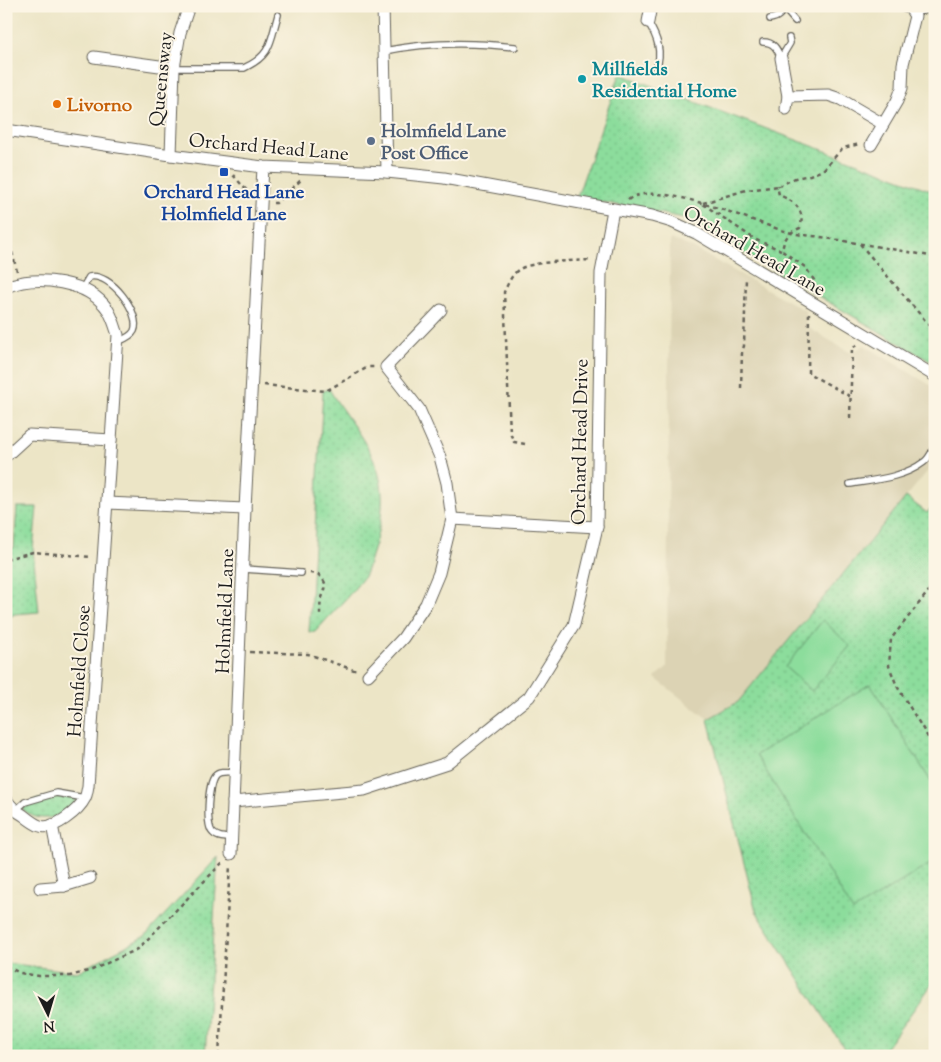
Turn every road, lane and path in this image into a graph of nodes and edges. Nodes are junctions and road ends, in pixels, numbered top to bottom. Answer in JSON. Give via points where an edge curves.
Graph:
{"nodes":[{"id":1,"x":189,"y":6,"type":"edge"},
{"id":2,"x":383,"y":6,"type":"edge"},
{"id":3,"x":651,"y":6,"type":"edge"},
{"id":4,"x":785,"y":6,"type":"edge"},
{"id":5,"x":935,"y":8,"type":"edge"},
{"id":6,"x":909,"y":9,"type":"edge"},
{"id":7,"x":278,"y":15,"type":"dead end"},
{"id":8,"x":770,"y":19,"type":"dead end"},
{"id":9,"x":795,"y":21,"type":"dead end"},
{"id":10,"x":648,"y":22,"type":"joint"},
{"id":11,"x":789,"y":38,"type":"dead end"},
{"id":12,"x":764,"y":42,"type":"dead end"},
{"id":13,"x":515,"y":47,"type":"dead end"},
{"id":14,"x":384,"y":52,"type":"junction"},
{"id":15,"x":94,"y":57,"type":"dead end"},
{"id":16,"x":781,"y":58,"type":"junction"},
{"id":17,"x":174,"y":68,"type":"junction"},
{"id":18,"x":656,"y":69,"type":"dead end"},
{"id":19,"x":788,"y":96,"type":"junction"},
{"id":20,"x":786,"y":109,"type":"dead end"},
{"id":21,"x":883,"y":124,"type":"junction"},
{"id":22,"x":7,"y":133,"type":"edge"},
{"id":23,"x":871,"y":145,"type":"joint"},
{"id":24,"x":171,"y":155,"type":"junction"},
{"id":25,"x":263,"y":167,"type":"junction"},
{"id":26,"x":387,"y":172,"type":"junction"},
{"id":27,"x":779,"y":186,"type":"junction"},
{"id":28,"x":701,"y":203,"type":"junction"},
{"id":29,"x":617,"y":210,"type":"junction"},
{"id":30,"x":6,"y":229,"type":"edge"},
{"id":31,"x":789,"y":233,"type":"junction"},
{"id":32,"x":859,"y":243,"type":"junction"},
{"id":33,"x":782,"y":251,"type":"junction"},
{"id":34,"x":935,"y":257,"type":"edge"},
{"id":35,"x":603,"y":259,"type":"junction"},
{"id":36,"x":746,"y":263,"type":"junction"},
{"id":37,"x":20,"y":283,"type":"junction"},
{"id":38,"x":6,"y":287,"type":"edge"},
{"id":39,"x":82,"y":289,"type":"junction"},
{"id":40,"x":809,"y":301,"type":"junction"},
{"id":41,"x":441,"y":310,"type":"dead end"},
{"id":42,"x":935,"y":332,"type":"edge"},
{"id":43,"x":870,"y":338,"type":"junction"},
{"id":44,"x":117,"y":342,"type":"junction"},
{"id":45,"x":386,"y":367,"type":"junction"},
{"id":46,"x":935,"y":376,"type":"edge"},
{"id":47,"x":252,"y":383,"type":"junction"},
{"id":48,"x":741,"y":388,"type":"dead end"},
{"id":49,"x":851,"y":396,"type":"junction"},
{"id":50,"x":850,"y":418,"type":"dead end"},
{"id":51,"x":111,"y":440,"type":"junction"},
{"id":52,"x":525,"y":444,"type":"dead end"},
{"id":53,"x":935,"y":446,"type":"edge"},
{"id":54,"x":6,"y":456,"type":"edge"},
{"id":55,"x":850,"y":484,"type":"dead end"},
{"id":56,"x":107,"y":503,"type":"junction"},
{"id":57,"x":245,"y":509,"type":"junction"},
{"id":58,"x":452,"y":519,"type":"junction"},
{"id":59,"x":597,"y":527,"type":"junction"},
{"id":60,"x":103,"y":557,"type":"junction"},
{"id":61,"x":6,"y":559,"type":"edge"},
{"id":62,"x":244,"y":569,"type":"junction"},
{"id":63,"x":300,"y":573,"type":"joint"},
{"id":64,"x":935,"y":583,"type":"edge"},
{"id":65,"x":320,"y":618,"type":"dead end"},
{"id":66,"x":240,"y":651,"type":"junction"},
{"id":67,"x":368,"y":675,"type":"joint"},
{"id":68,"x":935,"y":749,"type":"edge"},
{"id":69,"x":234,"y":773,"type":"junction"},
{"id":70,"x":85,"y":798,"type":"junction"},
{"id":71,"x":6,"y":799,"type":"edge"},
{"id":72,"x":233,"y":802,"type":"junction"},
{"id":73,"x":16,"y":810,"type":"junction"},
{"id":74,"x":52,"y":825,"type":"junction"},
{"id":75,"x":231,"y":838,"type":"junction"},
{"id":76,"x":231,"y":854,"type":"junction"},
{"id":77,"x":90,"y":878,"type":"dead end"},
{"id":78,"x":64,"y":886,"type":"junction"},
{"id":79,"x":40,"y":888,"type":"dead end"},
{"id":80,"x":6,"y":966,"type":"edge"},
{"id":81,"x":219,"y":1056,"type":"edge"}],
"edges":[{"from":1,"to":17,"type":"street","name":"Queensway"},
{"from":2,"to":14,"type":"street"},
{"from":3,"to":10,"type":"street"},
{"from":4,"to":8,"type":"lane","via":[[781,14]]},
{"from":4,"to":9,"type":"lane"},
{"from":5,"to":6,"type":"lane"},
{"from":6,"to":21,"type":"street","via":[[915,16],[903,64],[902,88],[898,101]]},
{"from":7,"to":17,"type":"lane","via":[[267,52],[253,64],[244,68]]},
{"from":10,"to":18,"type":"lane","via":[[657,37],[659,61]]},
{"from":11,"to":16,"type":"lane","via":[[790,43]]},
{"from":12,"to":16,"type":"lane","via":[[775,45]]},
{"from":13,"to":14,"type":"lane","via":[[481,43],[405,47]]},
{"from":14,"to":26,"type":"street"},
{"from":15,"to":17,"type":"street"},
{"from":16,"to":19,"type":"street"},
{"from":17,"to":24,"type":"street","name":"Queensway"},
{"from":19,"to":20,"type":"street"},
{"from":19,"to":21,"type":"street","via":[[828,95]]},
{"from":21,"to":23,"type":"street"},
{"from":22,"to":24,"type":"street","name":"Orchard Head Lane"},
{"from":23,"to":27,"type":"path","via":[[843,148],[823,170]]},
{"from":24,"to":25,"type":"street","name":"Orchard Head Lane"},
{"from":25,"to":26,"type":"street","name":"Orchard Head Lane"},
{"from":25,"to":47,"type":"street","name":"Holmfield Lane"},
{"from":26,"to":29,"type":"street","name":"Orchard Head Lane","via":[[444,178]]},
{"from":27,"to":28,"type":"path","via":[[746,190]]},
{"from":27,"to":31,"type":"path","via":[[779,195],[792,201],[800,212],[800,228]]},
{"from":28,"to":29,"type":"path","via":[[670,195],[641,195],[631,197]]},
{"from":28,"to":31,"type":"path"},
{"from":28,"to":33,"type":"path","via":[[756,240]]},
{"from":29,"to":35,"type":"street","name":"Orchard Head Drive"},
{"from":29,"to":36,"type":"street","name":"Orchard Head Lane","via":[[672,222]]},
{"from":30,"to":37,"type":"path"},
{"from":31,"to":32,"type":"path"},
{"from":31,"to":33,"type":"path"},
{"from":32,"to":34,"type":"path"},
{"from":32,"to":42,"type":"path"},
{"from":33,"to":40,"type":"path","via":[[805,267],[814,280]]},
{"from":35,"to":52,"type":"path","via":[[519,269],[504,292],[510,433],[514,442]]},
{"from":35,"to":59,"type":"street","name":"Orchard Head Drive","via":[[600,273]]},
{"from":36,"to":40,"type":"street","name":"Orchard Head Lane"},
{"from":36,"to":48,"type":"path"},
{"from":37,"to":38,"type":"street","name":"Holmfield Close"},
{"from":37,"to":39,"type":"street","name":"Holmfield Close","via":[[54,281]]},
{"from":39,"to":44,"type":"street","name":"Holmfield Close","via":[[107,308],[114,319]]},
{"from":39,"to":44,"type":"lane","via":[[95,275],[111,283],[130,308],[135,322],[134,331]]},
{"from":40,"to":43,"type":"street","name":"Orchard Head Lane"},
{"from":40,"to":49,"type":"path","via":[[808,373]]},
{"from":41,"to":45,"type":"street"},
{"from":43,"to":46,"type":"street","name":"Orchard Head Lane"},
{"from":43,"to":49,"type":"path","via":[[852,348]]},
{"from":44,"to":51,"type":"street","name":"Holmfield Close"},
{"from":45,"to":47,"type":"path","via":[[368,367],[326,391]]},
{"from":45,"to":58,"type":"street","via":[[419,409],[440,457]]},
{"from":47,"to":57,"type":"street","name":"Holmfield Lane"},
{"from":49,"to":50,"type":"path"},
{"from":51,"to":54,"type":"street","via":[[29,435]]},
{"from":51,"to":56,"type":"street","name":"Holmfield Close"},
{"from":53,"to":55,"type":"lane","via":[[925,462],[905,472],[890,478]]},
{"from":56,"to":57,"type":"street"},
{"from":56,"to":60,"type":"street","name":"Holmfield Close"},
{"from":57,"to":62,"type":"street","name":"Holmfield Lane"},
{"from":58,"to":59,"type":"street"},
{"from":58,"to":67,"type":"street","via":[[440,573],[426,604],[403,638]]},
{"from":59,"to":72,"type":"street","name":"Orchard Head Drive","via":[[574,625],[529,697],[447,763],[364,790]]},
{"from":60,"to":61,"type":"path","via":[[33,552]]},
{"from":60,"to":70,"type":"street","name":"Holmfield Close"},
{"from":62,"to":63,"type":"lane"},
{"from":62,"to":66,"type":"street","name":"Holmfield Lane"},
{"from":63,"to":65,"type":"path","via":[[318,574],[325,580]]},
{"from":64,"to":68,"type":"path","via":[[891,639],[889,666],[897,686]]},
{"from":66,"to":67,"type":"path","via":[[308,654]]},
{"from":66,"to":69,"type":"street","name":"Holmfield Lane"},
{"from":69,"to":72,"type":"street","name":"Holmfield Lane"},
{"from":69,"to":75,"type":"lane","via":[[215,776],[210,788],[208,821],[212,833]]},
{"from":70,"to":73,"type":"lane","via":[[56,793],[24,802]]},
{"from":70,"to":74,"type":"street"},
{"from":71,"to":73,"type":"street"},
{"from":72,"to":75,"type":"street","name":"Holmfield Lane"},
{"from":73,"to":74,"type":"street","via":[[40,826]]},
{"from":74,"to":78,"type":"street"},
{"from":75,"to":76,"type":"street","name":"Holmfield Lane"},
{"from":76,"to":80,"type":"path","via":[[138,949],[92,970],[70,976],[39,976],[20,973]]},
{"from":76,"to":81,"type":"path"},
{"from":77,"to":78,"type":"street"},
{"from":78,"to":79,"type":"street"}]}
